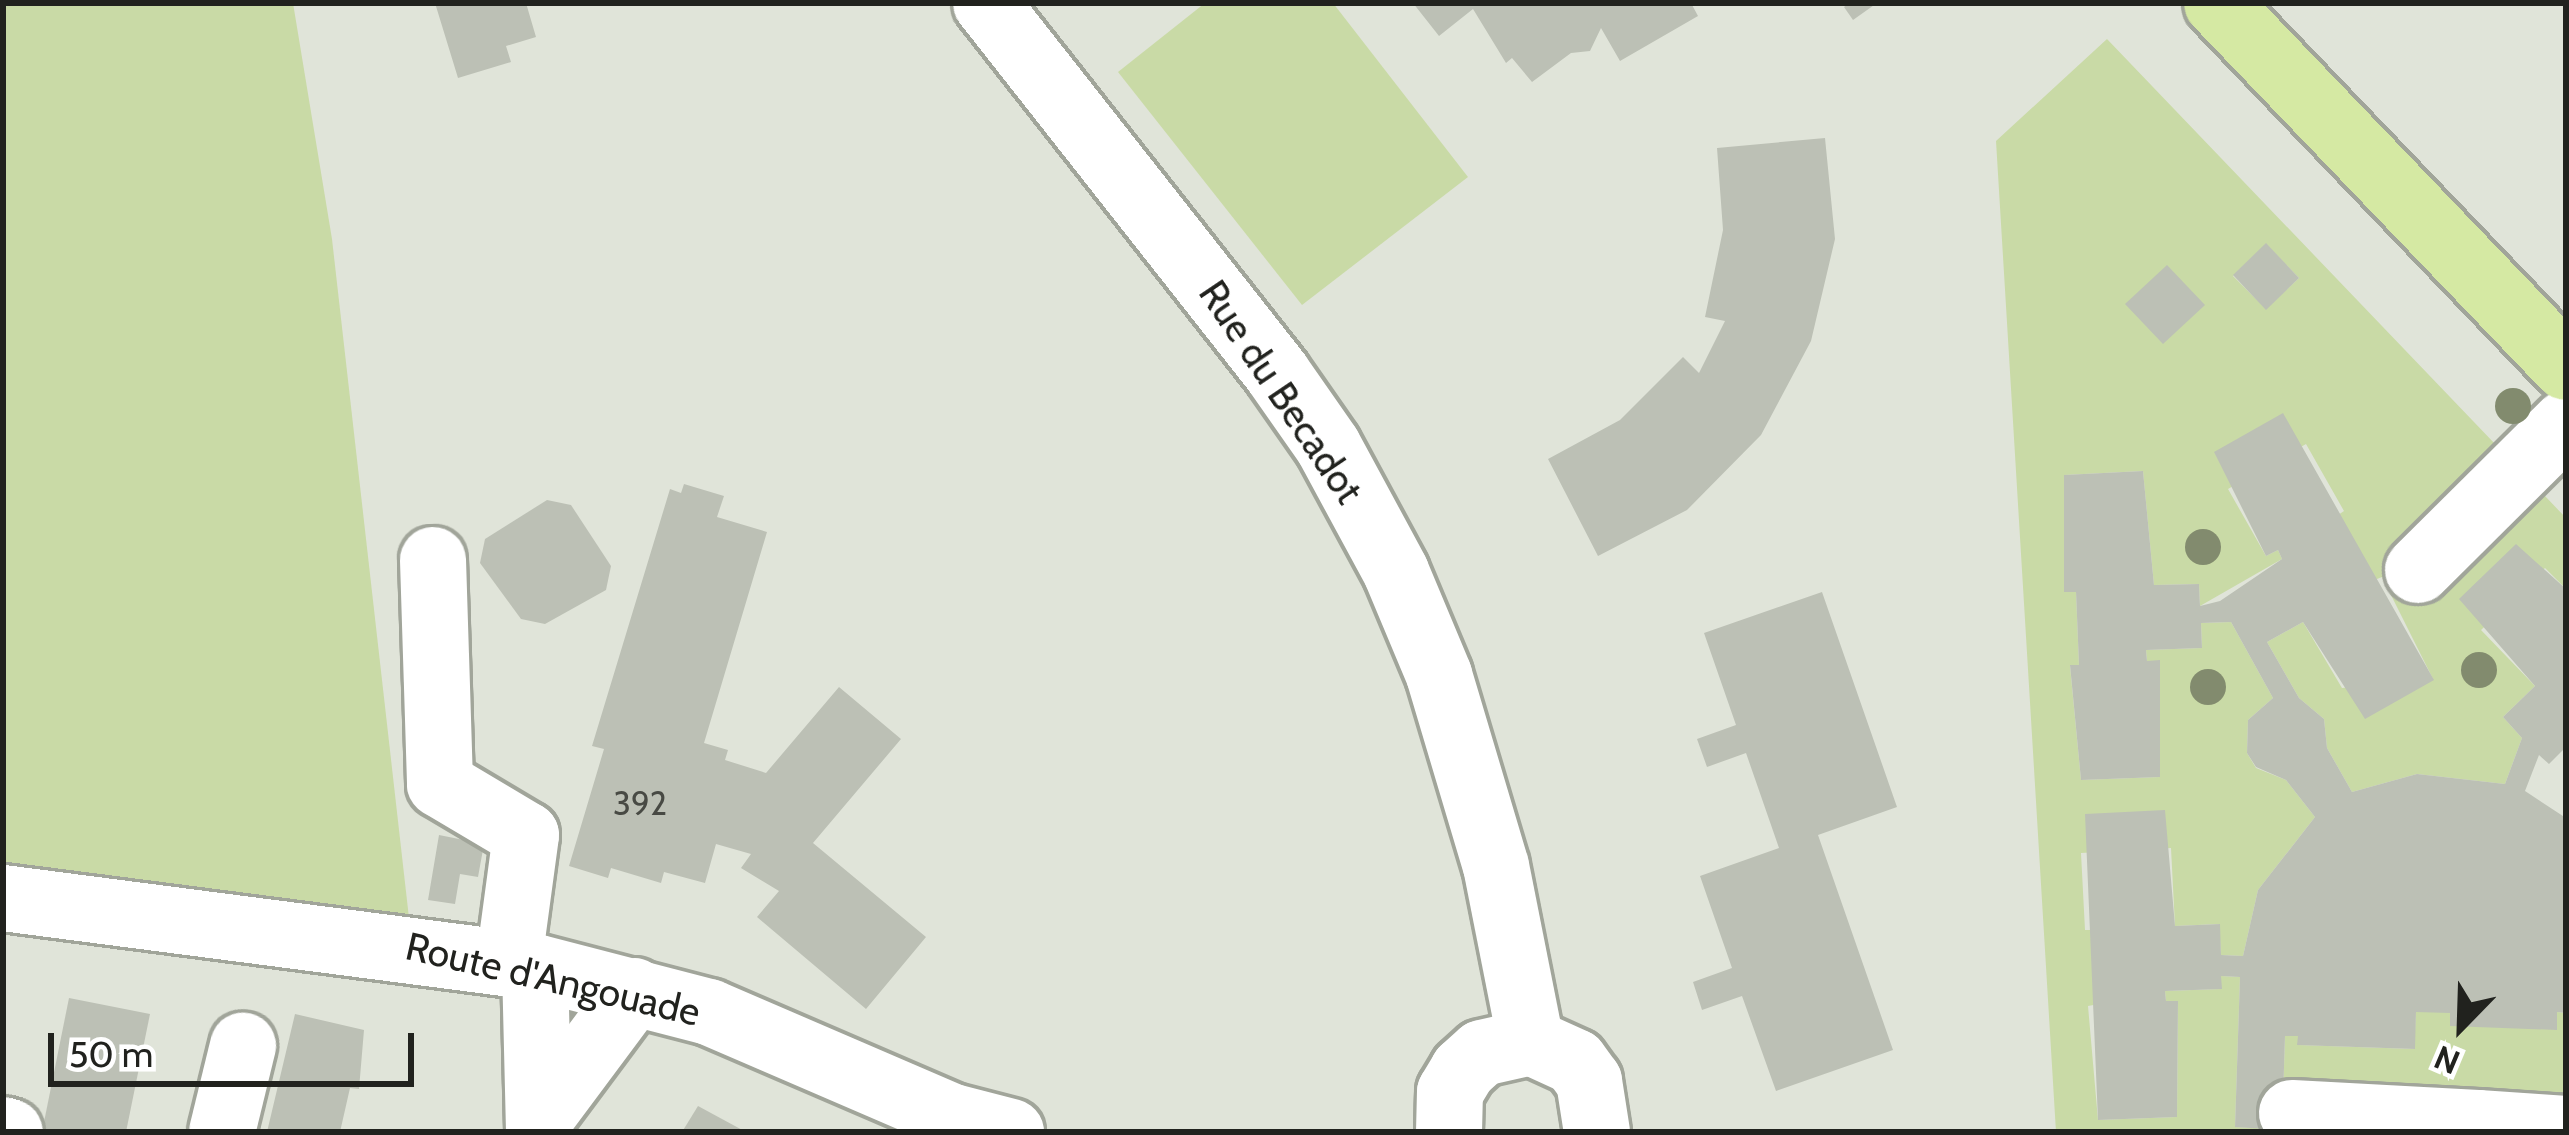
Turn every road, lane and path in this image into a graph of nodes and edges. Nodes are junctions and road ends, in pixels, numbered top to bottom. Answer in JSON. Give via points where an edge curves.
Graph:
{"nodes":[{"id":1,"x":986,"y":3,"type":"edge"},
{"id":2,"x":2218,"y":3,"type":"edge"},
{"id":3,"x":2566,"y":367,"type":"edge"},
{"id":4,"x":2566,"y":423,"type":"edge"},
{"id":5,"x":433,"y":560,"type":"dead end"},
{"id":6,"x":2418,"y":570,"type":"dead end"},
{"id":7,"x":3,"y":898,"type":"edge"},
{"id":8,"x":522,"y":964,"type":"junction"},
{"id":9,"x":635,"y":991,"type":"junction"},
{"id":10,"x":1531,"y":1042,"type":"junction"},
{"id":11,"x":242,"y":1046,"type":"dead end"},
{"id":12,"x":2292,"y":1113,"type":"dead end"},
{"id":13,"x":540,"y":1125,"type":"edge"},
{"id":14,"x":2478,"y":1128,"type":"edge"},
{"id":15,"x":2566,"y":1129,"type":"edge"},
{"id":16,"x":222,"y":1132,"type":"edge"},
{"id":17,"x":1011,"y":1132,"type":"edge"},
{"id":18,"x":1449,"y":1132,"type":"edge"},
{"id":19,"x":1597,"y":1132,"type":"edge"}],
"edges":[{"from":1,"to":10,"type":"street","name":"Rue du Becadot","via":[[1277,374],[1328,446],[1396,572],[1438,675],[1496,866]]},
{"from":2,"to":3,"type":"main road"},
{"from":4,"to":6,"type":"street"},
{"from":5,"to":8,"type":"street","via":[[440,784],[526,835]]},
{"from":7,"to":8,"type":"street","name":"Route d'Angouade"},
{"from":8,"to":9,"type":"street","name":"Route d'Angouade"},
{"from":8,"to":13,"type":"street"},
{"from":9,"to":13,"type":"street"},
{"from":9,"to":17,"type":"street","name":"Route d'Angouade","via":[[709,1012],[953,1117]]},
{"from":10,"to":18,"type":"street","via":[[1482,1053],[1463,1070],[1450,1093]]},
{"from":10,"to":19,"type":"street","via":[[1582,1072],[1598,1104]]},
{"from":11,"to":16,"type":"street"},
{"from":12,"to":14,"type":"street"},
{"from":14,"to":15,"type":"street"}]}
